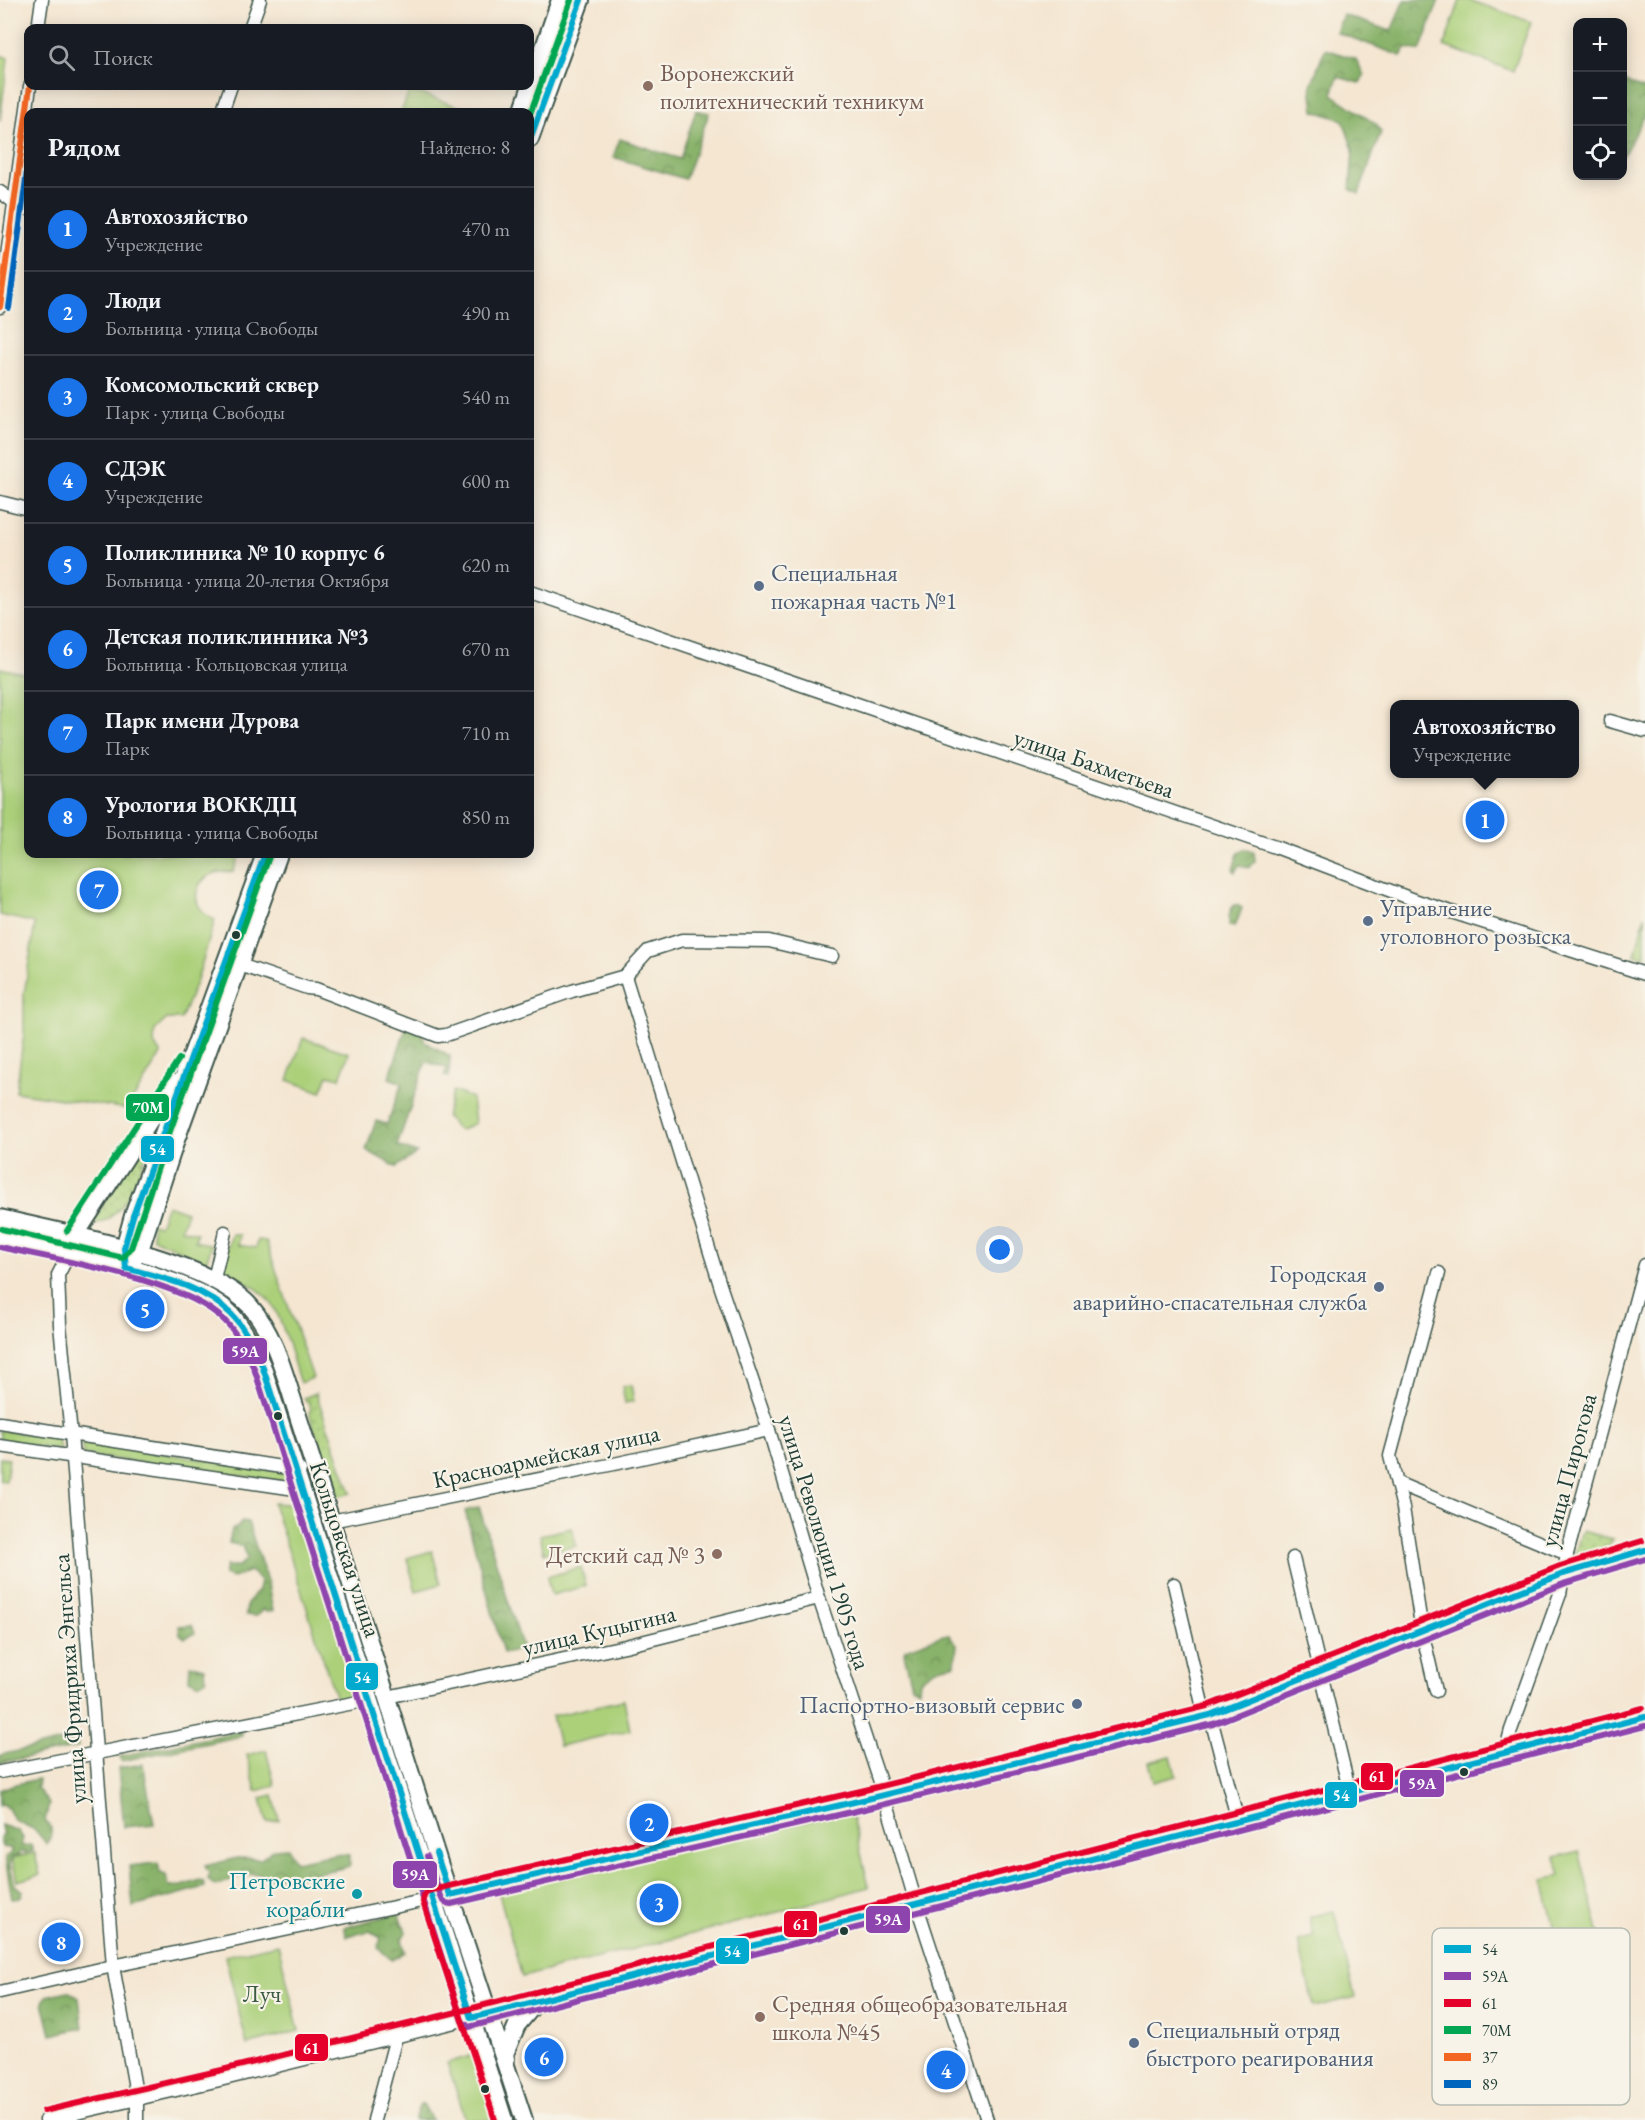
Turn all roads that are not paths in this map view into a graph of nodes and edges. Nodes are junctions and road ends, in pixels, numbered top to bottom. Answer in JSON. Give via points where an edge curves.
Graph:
{"nodes":[{"id":1,"x":42,"y":0,"type":"edge"},
{"id":2,"x":260,"y":0,"type":"edge"},
{"id":3,"x":560,"y":0,"type":"edge"},
{"id":4,"x":582,"y":0,"type":"edge"},
{"id":5,"x":39,"y":24,"type":"edge"},
{"id":6,"x":251,"y":24,"type":"edge"},
{"id":7,"x":534,"y":77,"type":"edge"},
{"id":8,"x":29,"y":90,"type":"edge"},
{"id":9,"x":230,"y":90,"type":"edge"},
{"id":10,"x":529,"y":90,"type":"edge"},
{"id":11,"x":27,"y":108,"type":"edge"},
{"id":12,"x":223,"y":108,"type":"edge"},
{"id":13,"x":523,"y":108,"type":"edge"},
{"id":14,"x":24,"y":128,"type":"edge"},
{"id":15,"x":534,"y":128,"type":"edge"},
{"id":16,"x":0,"y":192,"type":"edge"},
{"id":17,"x":15,"y":203,"type":"junction"},
{"id":18,"x":24,"y":206,"type":"edge"},
{"id":19,"x":0,"y":307,"type":"edge"},
{"id":20,"x":0,"y":502,"type":"edge"},
{"id":21,"x":24,"y":508,"type":"edge"},
{"id":22,"x":534,"y":593,"type":"edge"},
{"id":23,"x":1610,"y":721,"type":"dead end"},
{"id":24,"x":1645,"y":731,"type":"edge"},
{"id":25,"x":264,"y":858,"type":"edge"},
{"id":26,"x":278,"y":858,"type":"edge"},
{"id":27,"x":832,"y":956,"type":"dead end"},
{"id":28,"x":240,"y":965,"type":"junction"},
{"id":29,"x":1645,"y":974,"type":"edge"},
{"id":30,"x":625,"y":976,"type":"junction"},
{"id":31,"x":190,"y":1060,"type":"junction"},
{"id":32,"x":0,"y":1218,"type":"edge"},
{"id":33,"x":225,"y":1232,"type":"dead end"},
{"id":34,"x":75,"y":1236,"type":"junction"},
{"id":35,"x":0,"y":1238,"type":"edge"},
{"id":36,"x":132,"y":1251,"type":"junction"},
{"id":37,"x":69,"y":1254,"type":"junction"},
{"id":38,"x":1645,"y":1265,"type":"edge"},
{"id":39,"x":126,"y":1268,"type":"junction"},
{"id":40,"x":1439,"y":1274,"type":"dead end"},
{"id":41,"x":221,"y":1283,"type":"junction"},
{"id":42,"x":0,"y":1423,"type":"edge"},
{"id":43,"x":769,"y":1430,"type":"junction"},
{"id":44,"x":71,"y":1434,"type":"junction"},
{"id":45,"x":0,"y":1446,"type":"edge"},
{"id":46,"x":73,"y":1456,"type":"junction"},
{"id":47,"x":296,"y":1470,"type":"junction"},
{"id":48,"x":316,"y":1472,"type":"junction"},
{"id":49,"x":1397,"y":1484,"type":"junction"},
{"id":50,"x":302,"y":1490,"type":"junction"},
{"id":51,"x":331,"y":1521,"type":"junction"},
{"id":52,"x":1645,"y":1550,"type":"edge"},
{"id":53,"x":1567,"y":1554,"type":"junction"},
{"id":54,"x":1293,"y":1558,"type":"dead end"},
{"id":55,"x":1563,"y":1574,"type":"junction"},
{"id":56,"x":1174,"y":1584,"type":"dead end"},
{"id":57,"x":819,"y":1599,"type":"junction"},
{"id":58,"x":1422,"y":1631,"type":"junction"},
{"id":59,"x":1320,"y":1671,"type":"junction"},
{"id":60,"x":1436,"y":1691,"type":"dead end"},
{"id":61,"x":387,"y":1697,"type":"junction"},
{"id":62,"x":369,"y":1700,"type":"junction"},
{"id":63,"x":1210,"y":1715,"type":"junction"},
{"id":64,"x":1645,"y":1717,"type":"edge"},
{"id":65,"x":1505,"y":1753,"type":"junction"},
{"id":66,"x":96,"y":1754,"type":"junction"},
{"id":67,"x":0,"y":1772,"type":"edge"},
{"id":68,"x":1350,"y":1793,"type":"junction"},
{"id":69,"x":884,"y":1794,"type":"junction"},
{"id":70,"x":1238,"y":1821,"type":"junction"},
{"id":71,"x":450,"y":1895,"type":"junction"},
{"id":72,"x":432,"y":1899,"type":"junction"},
{"id":73,"x":916,"y":1904,"type":"junction"},
{"id":74,"x":113,"y":1966,"type":"junction"},
{"id":75,"x":0,"y":1992,"type":"edge"},
{"id":76,"x":538,"y":2000,"type":"junction"},
{"id":77,"x":490,"y":2013,"type":"junction"},
{"id":78,"x":471,"y":2018,"type":"junction"},
{"id":79,"x":396,"y":2037,"type":"junction"},
{"id":80,"x":508,"y":2069,"type":"junction"},
{"id":81,"x":137,"y":2099,"type":"junction"},
{"id":82,"x":46,"y":2120,"type":"edge"},
{"id":83,"x":137,"y":2120,"type":"edge"},
{"id":84,"x":374,"y":2120,"type":"edge"},
{"id":85,"x":504,"y":2120,"type":"edge"},
{"id":86,"x":524,"y":2120,"type":"edge"},
{"id":87,"x":987,"y":2120,"type":"edge"}],
"edges":[{"from":1,"to":5,"type":"street"},
{"from":2,"to":6,"type":"street"},
{"from":3,"to":7,"type":"main road"},
{"from":4,"to":15,"type":"main road"},
{"from":8,"to":11,"type":"street"},
{"from":9,"to":12,"type":"street"},
{"from":10,"to":13,"type":"main road"},
{"from":14,"to":17,"type":"street"},
{"from":16,"to":17,"type":"street"},
{"from":17,"to":18,"type":"street"},
{"from":17,"to":19,"type":"street"},
{"from":20,"to":21,"type":"street"},
{"from":22,"to":29,"type":"street","name":"улица Бахметьева","via":[[1278,848],[1420,902]]},
{"from":23,"to":24,"type":"street"},
{"from":25,"to":31,"type":"main road"},
{"from":26,"to":28,"type":"main road"},
{"from":27,"to":30,"type":"street","via":[[769,942],[682,939],[648,951]]},
{"from":28,"to":30,"type":"street","via":[[316,989],[438,1036]]},
{"from":28,"to":36,"type":"main road"},
{"from":30,"to":43,"type":"street","name":"улица Революции 1905 года"},
{"from":31,"to":34,"type":"main road"},
{"from":31,"to":36,"type":"main road","via":[[133,1216]]},
{"from":32,"to":34,"type":"main road"},
{"from":33,"to":41,"type":"street"},
{"from":34,"to":36,"type":"main road"},
{"from":34,"to":37,"type":"street","name":"улица Фридриха Энгельса"},
{"from":35,"to":37,"type":"main road","name":"Кольцовская улица"},
{"from":36,"to":39,"type":"main road"},
{"from":36,"to":41,"type":"main road"},
{"from":37,"to":39,"type":"main road","name":"Кольцовская улица"},
{"from":37,"to":44,"type":"street","name":"улица Фридриха Энгельса","via":[[58,1275]]},
{"from":38,"to":53,"type":"street","name":"улица Пирогова"},
{"from":39,"to":47,"type":"main road","name":"Кольцовская улица","via":[[194,1291],[230,1312],[262,1365]]},
{"from":40,"to":49,"type":"street","via":[[1390,1456]]},
{"from":41,"to":48,"type":"main road","name":"Кольцовская улица","via":[[250,1306],[267,1331]]},
{"from":42,"to":44,"type":"street"},
{"from":43,"to":51,"type":"street","name":"Красноармейская улица"},
{"from":43,"to":57,"type":"street","name":"улица Революции 1905 года"},
{"from":44,"to":46,"type":"street","name":"улица Фридриха Энгельса"},
{"from":44,"to":47,"type":"street"},
{"from":45,"to":46,"type":"street"},
{"from":46,"to":50,"type":"street"},
{"from":46,"to":66,"type":"street","name":"улица Фридриха Энгельса"},
{"from":47,"to":48,"type":"street"},
{"from":47,"to":50,"type":"main road","name":"Кольцовская улица"},
{"from":48,"to":51,"type":"main road","name":"Кольцовская улица"},
{"from":49,"to":53,"type":"street"},
{"from":49,"to":58,"type":"street"},
{"from":50,"to":62,"type":"main road","name":"Кольцовская улица"},
{"from":51,"to":61,"type":"main road","name":"Кольцовская улица"},
{"from":52,"to":55,"type":"main road"},
{"from":53,"to":55,"type":"street","name":"улица Пирогова"},
{"from":54,"to":59,"type":"street"},
{"from":55,"to":58,"type":"main road"},
{"from":55,"to":65,"type":"street","name":"улица Пирогова","via":[[1560,1594]]},
{"from":56,"to":63,"type":"street","via":[[1203,1708]]},
{"from":57,"to":61,"type":"street","name":"улица Куцыгина"},
{"from":57,"to":69,"type":"street","name":"улица Революции 1905 года"},
{"from":58,"to":59,"type":"main road"},
{"from":58,"to":60,"type":"street"},
{"from":59,"to":63,"type":"main road"},
{"from":59,"to":68,"type":"street"},
{"from":61,"to":71,"type":"main road","name":"Кольцовская улица"},
{"from":62,"to":66,"type":"street"},
{"from":62,"to":72,"type":"main road","name":"Кольцовская улица"},
{"from":63,"to":69,"type":"main road"},
{"from":63,"to":70,"type":"street"},
{"from":64,"to":65,"type":"main road"},
{"from":65,"to":68,"type":"main road"},
{"from":66,"to":67,"type":"street"},
{"from":66,"to":74,"type":"street","name":"улица Фридриха Энгельса"},
{"from":68,"to":70,"type":"main road"},
{"from":69,"to":71,"type":"main road"},
{"from":69,"to":73,"type":"street","name":"улица Революции 1905 года"},
{"from":70,"to":73,"type":"main road"},
{"from":71,"to":72,"type":"main road"},
{"from":71,"to":77,"type":"main road","name":"Кольцовская улица"},
{"from":72,"to":74,"type":"street"},
{"from":72,"to":78,"type":"main road","name":"Кольцовская улица"},
{"from":73,"to":76,"type":"main road"},
{"from":73,"to":87,"type":"street","name":"улица Революции 1905 года"},
{"from":74,"to":75,"type":"street"},
{"from":74,"to":81,"type":"street","name":"улица Фридриха Энгельса"},
{"from":76,"to":77,"type":"main road"},
{"from":76,"to":80,"type":"main road","via":[[511,2038],[505,2054]]},
{"from":77,"to":78,"type":"main road"},
{"from":77,"to":80,"type":"main road","name":"Кольцовская улица"},
{"from":78,"to":79,"type":"street"},
{"from":78,"to":85,"type":"main road","name":"Кольцовская улица"},
{"from":79,"to":81,"type":"street"},
{"from":79,"to":84,"type":"street"},
{"from":80,"to":86,"type":"main road","name":"Кольцовская улица"},
{"from":81,"to":82,"type":"street"},
{"from":81,"to":83,"type":"street","name":"улица Фридриха Энгельса"}]}
